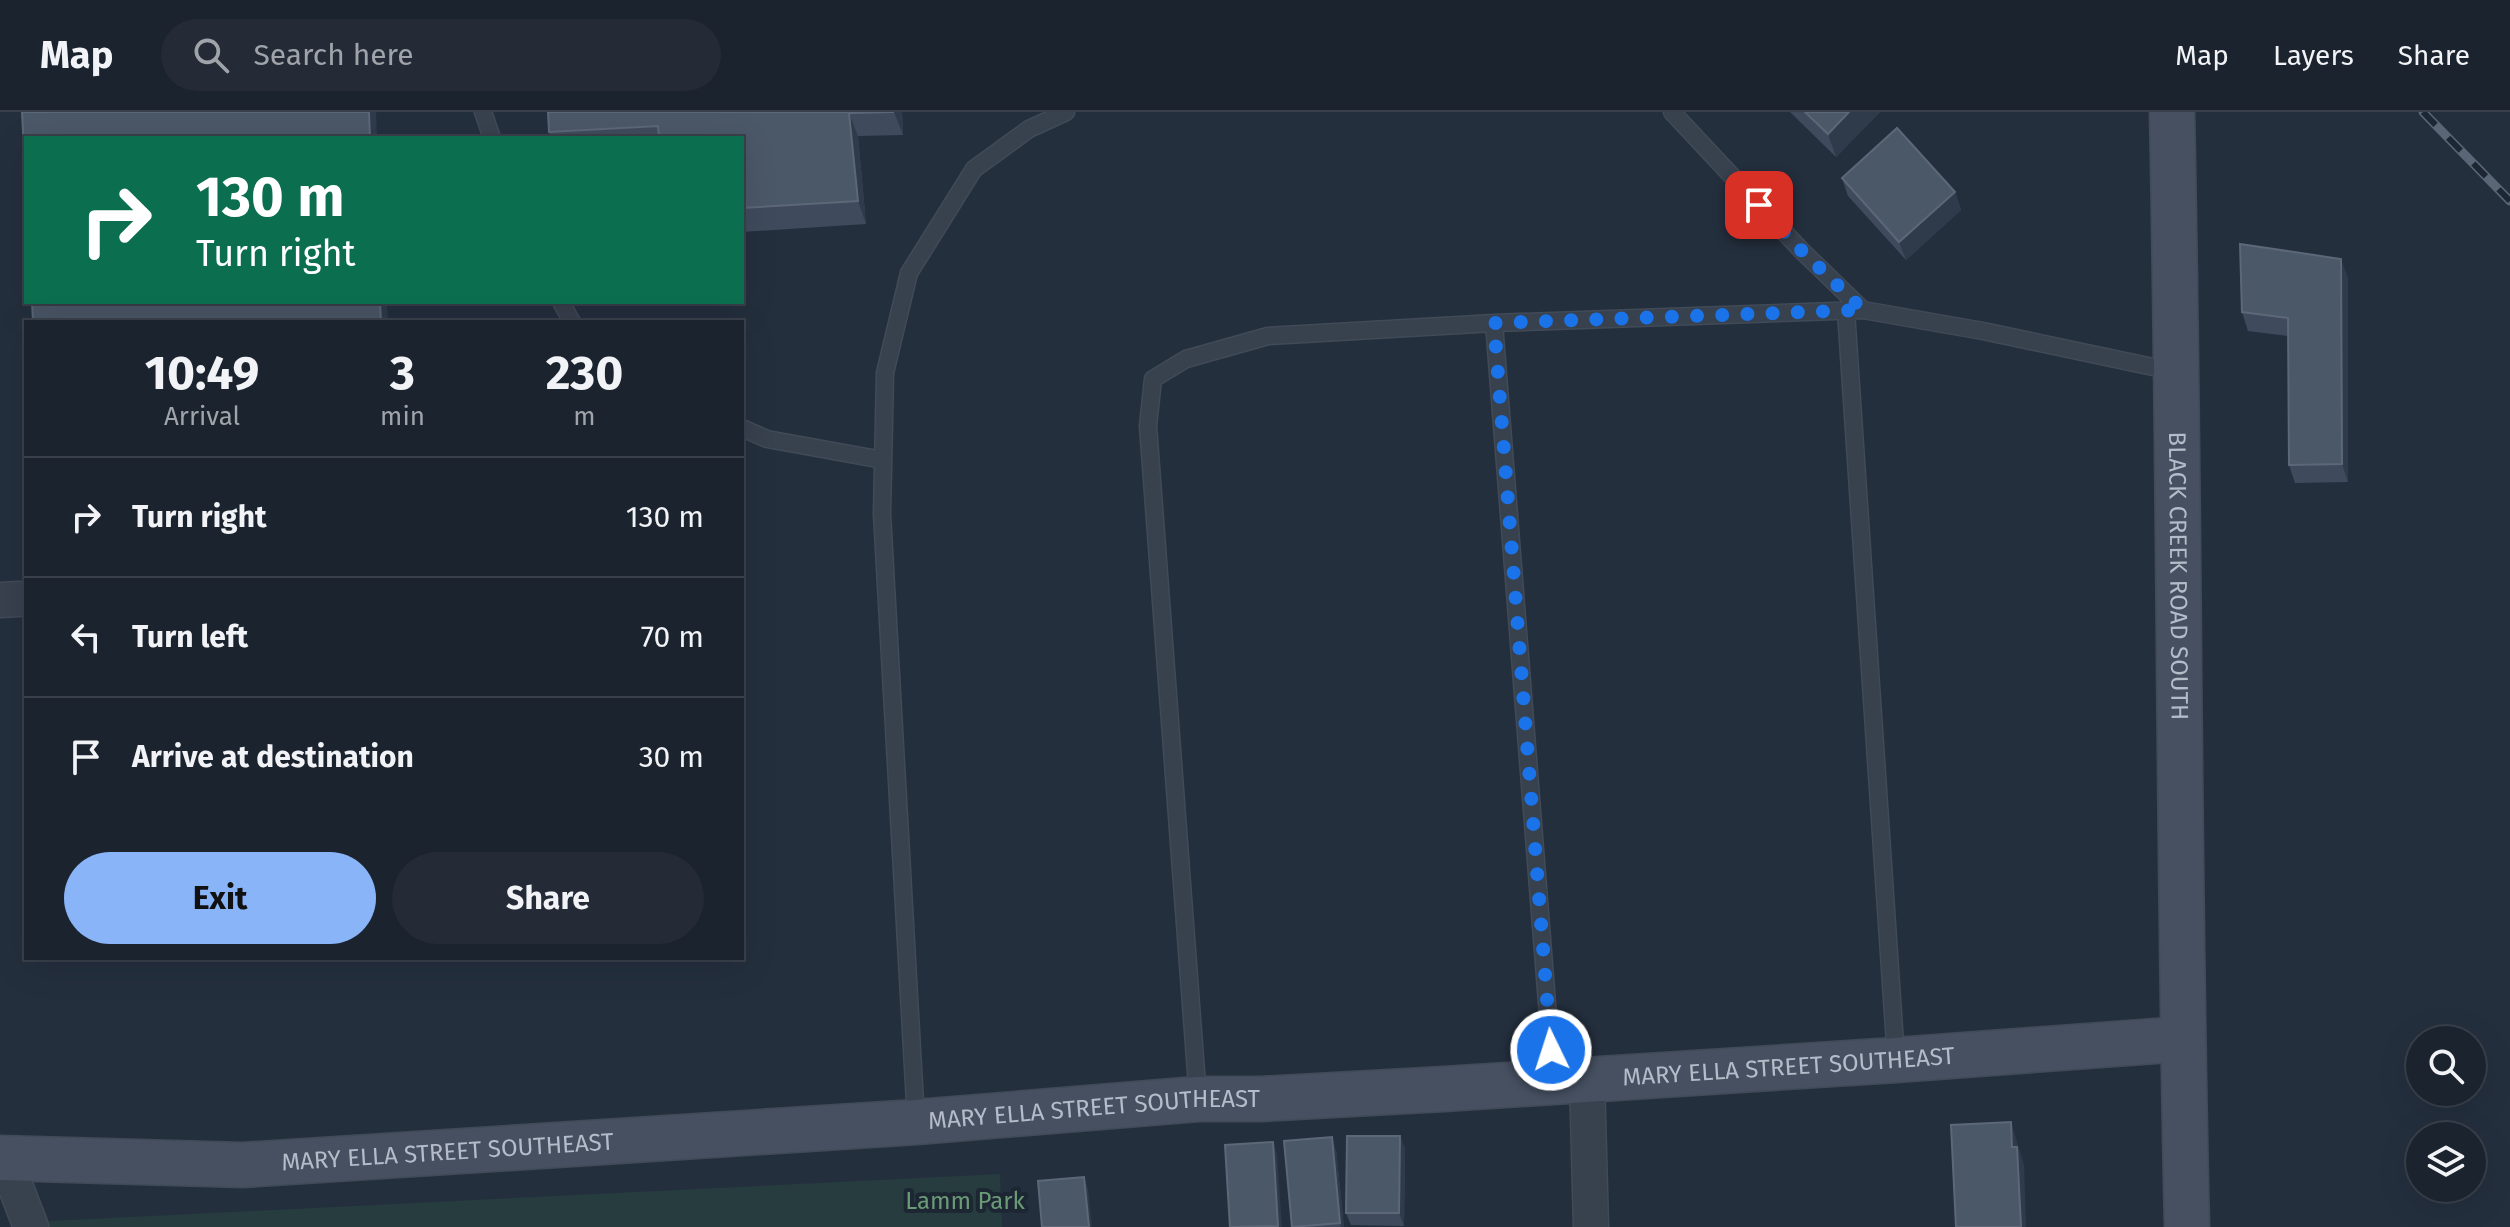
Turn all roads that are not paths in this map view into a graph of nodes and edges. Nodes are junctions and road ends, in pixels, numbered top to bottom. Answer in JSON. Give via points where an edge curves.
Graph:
{"nodes":[{"id":1,"x":483,"y":112,"type":"edge"},
{"id":2,"x":1066,"y":112,"type":"edge"},
{"id":3,"x":1672,"y":112,"type":"edge"},
{"id":4,"x":2172,"y":112,"type":"edge"},
{"id":5,"x":491,"y":136,"type":"edge"},
{"id":6,"x":1855,"y":310,"type":"junction"},
{"id":7,"x":1494,"y":323,"type":"junction"},
{"id":8,"x":2178,"y":372,"type":"junction"},
{"id":9,"x":744,"y":429,"type":"edge"},
{"id":10,"x":883,"y":460,"type":"junction"},
{"id":11,"x":2183,"y":1039,"type":"junction"},
{"id":12,"x":1896,"y":1060,"type":"junction"},
{"id":13,"x":1570,"y":1080,"type":"junction"},
{"id":14,"x":1198,"y":1099,"type":"junction"},
{"id":15,"x":917,"y":1122,"type":"junction"},
{"id":16,"x":3,"y":1159,"type":"edge"},
{"id":17,"x":31,"y":1227,"type":"edge"},
{"id":18,"x":1591,"y":1227,"type":"edge"},
{"id":19,"x":2187,"y":1227,"type":"edge"}],
"edges":[{"from":1,"to":5,"type":"lane"},
{"from":2,"to":10,"type":"lane","via":[[1029,129],[974,169],[909,273],[885,373]]},
{"from":3,"to":6,"type":"lane"},
{"from":4,"to":8,"type":"street","name":"BLACK CREEK ROAD SOUTH"},
{"from":6,"to":7,"type":"lane"},
{"from":6,"to":8,"type":"lane"},
{"from":6,"to":12,"type":"lane"},
{"from":7,"to":13,"type":"lane"},
{"from":7,"to":14,"type":"lane","via":[[1268,336],[1186,359],[1153,379],[1148,426]]},
{"from":8,"to":11,"type":"street","name":"BLACK CREEK ROAD SOUTH"},
{"from":9,"to":10,"type":"lane","via":[[767,439]]},
{"from":10,"to":15,"type":"lane"},
{"from":11,"to":12,"type":"street","name":"MARY ELLA STREET SOUTHEAST"},
{"from":11,"to":19,"type":"street","name":"BLACK CREEK ROAD SOUTH"},
{"from":12,"to":13,"type":"street","name":"MARY ELLA STREET SOUTHEAST"},
{"from":13,"to":14,"type":"street","name":"MARY ELLA STREET SOUTHEAST"},
{"from":13,"to":18,"type":"street"},
{"from":14,"to":15,"type":"street","name":"MARY ELLA STREET SOUTHEAST"},
{"from":15,"to":16,"type":"street","name":"MARY ELLA STREET SOUTHEAST","via":[[243,1165]]},
{"from":16,"to":17,"type":"street"}]}
